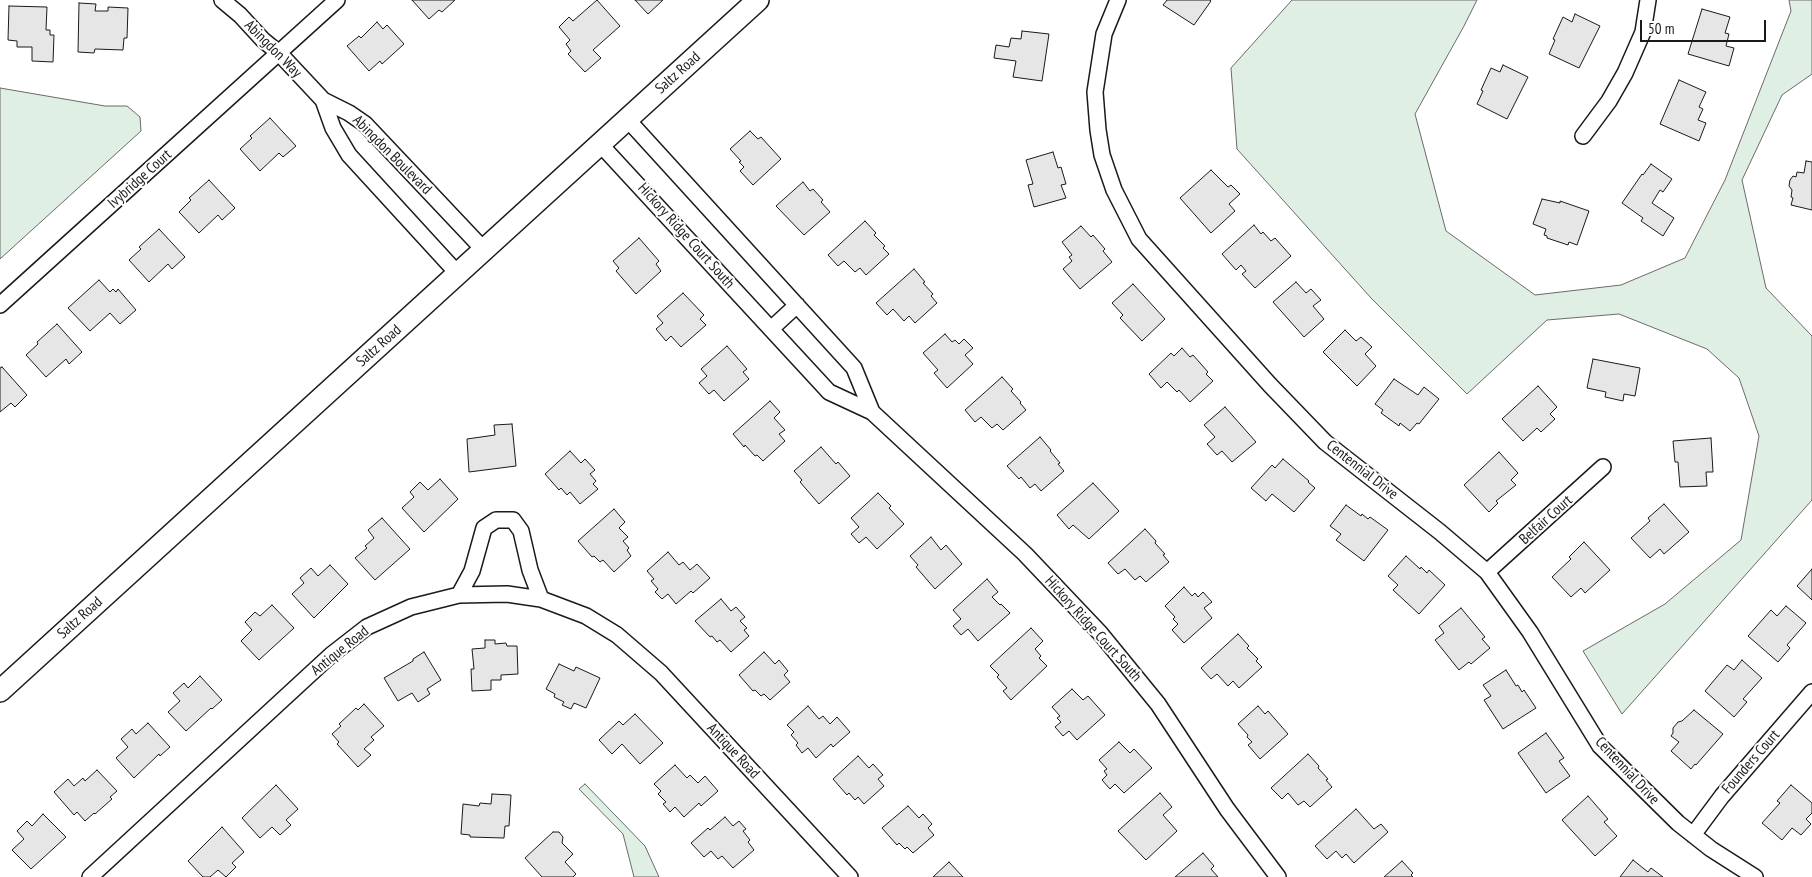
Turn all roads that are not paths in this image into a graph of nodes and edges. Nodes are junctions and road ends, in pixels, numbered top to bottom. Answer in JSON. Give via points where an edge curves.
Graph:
{"nodes":[{"id":1,"x":222,"y":0,"type":"edge"},
{"id":2,"x":337,"y":0,"type":"edge"},
{"id":3,"x":758,"y":0,"type":"edge"},
{"id":4,"x":1118,"y":0,"type":"edge"},
{"id":5,"x":1648,"y":0,"type":"edge"},
{"id":6,"x":279,"y":52,"type":"junction"},
{"id":7,"x":323,"y":100,"type":"junction"},
{"id":8,"x":627,"y":119,"type":"junction"},
{"id":9,"x":1583,"y":136,"type":"dead end"},
{"id":10,"x":600,"y":144,"type":"junction"},
{"id":11,"x":484,"y":250,"type":"junction"},
{"id":12,"x":458,"y":274,"type":"junction"},
{"id":13,"x":0,"y":305,"type":"edge"},
{"id":14,"x":797,"y":305,"type":"junction"},
{"id":15,"x":770,"y":329,"type":"junction"},
{"id":16,"x":872,"y":412,"type":"junction"},
{"id":17,"x":1603,"y":467,"type":"dead end"},
{"id":18,"x":1488,"y":572,"type":"junction"},
{"id":19,"x":459,"y":595,"type":"junction"},
{"id":20,"x":541,"y":599,"type":"junction"},
{"id":21,"x":0,"y":691,"type":"edge"},
{"id":22,"x":1812,"y":692,"type":"edge"},
{"id":23,"x":1693,"y":835,"type":"junction"},
{"id":24,"x":90,"y":877,"type":"edge"},
{"id":25,"x":850,"y":877,"type":"edge"},
{"id":26,"x":1278,"y":877,"type":"edge"},
{"id":27,"x":1755,"y":877,"type":"edge"}],
"edges":[{"from":1,"to":6,"type":"street","name":"Abingdon Way"},
{"from":2,"to":6,"type":"street","name":"Ivybridge Court"},
{"from":3,"to":8,"type":"street","name":"Saltz Road"},
{"from":4,"to":18,"type":"street","name":"Centennial Drive","via":[[1104,34],[1095,92],[1098,130],[1102,155],[1114,190],[1139,239],[1270,385],[1326,442]]},
{"from":5,"to":9,"type":"street","via":[[1642,32],[1625,73]]},
{"from":6,"to":7,"type":"street","name":"Abingdon Way"},
{"from":6,"to":13,"type":"street","name":"Ivybridge Court"},
{"from":7,"to":11,"type":"street","name":"Abingdon Boulevard","via":[[365,124]]},
{"from":7,"to":12,"type":"street","name":"Abingdon Boulevard","via":[[333,128],[349,155]]},
{"from":8,"to":10,"type":"street","name":"Saltz Road"},
{"from":8,"to":14,"type":"street","name":"Hickory Ridge Court South"},
{"from":10,"to":11,"type":"street","name":"Saltz Road"},
{"from":10,"to":15,"type":"street","name":"Hickory Ridge Court South"},
{"from":11,"to":12,"type":"street","name":"Saltz Road"},
{"from":12,"to":21,"type":"street","name":"Saltz Road"},
{"from":14,"to":15,"type":"street"},
{"from":14,"to":16,"type":"street","name":"Hickory Ridge Court South","via":[[854,368]]},
{"from":15,"to":16,"type":"street","name":"Hickory Ridge Court South","via":[[829,392]]},
{"from":16,"to":26,"type":"street","name":"Hickory Ridge Court South","via":[[1024,554],[1100,633],[1158,704],[1227,809]]},
{"from":17,"to":18,"type":"street","name":"Belfair Court"},
{"from":18,"to":23,"type":"street","name":"Centennial Drive","via":[[1530,632],[1600,746]]},
{"from":19,"to":20,"type":"street","name":"Antique Road","via":[[507,594]]},
{"from":19,"to":20,"type":"street","via":[[472,571],[484,528],[496,520],[513,520],[521,530]]},
{"from":19,"to":24,"type":"street","name":"Antique Road","via":[[411,607],[366,628],[331,655]]},
{"from":20,"to":25,"type":"street","name":"Antique Road","via":[[586,616],[617,635],[661,673]]},
{"from":22,"to":23,"type":"street","name":"Founders Court","via":[[1722,796]]},
{"from":23,"to":27,"type":"street","name":"Centennial Drive"}]}
